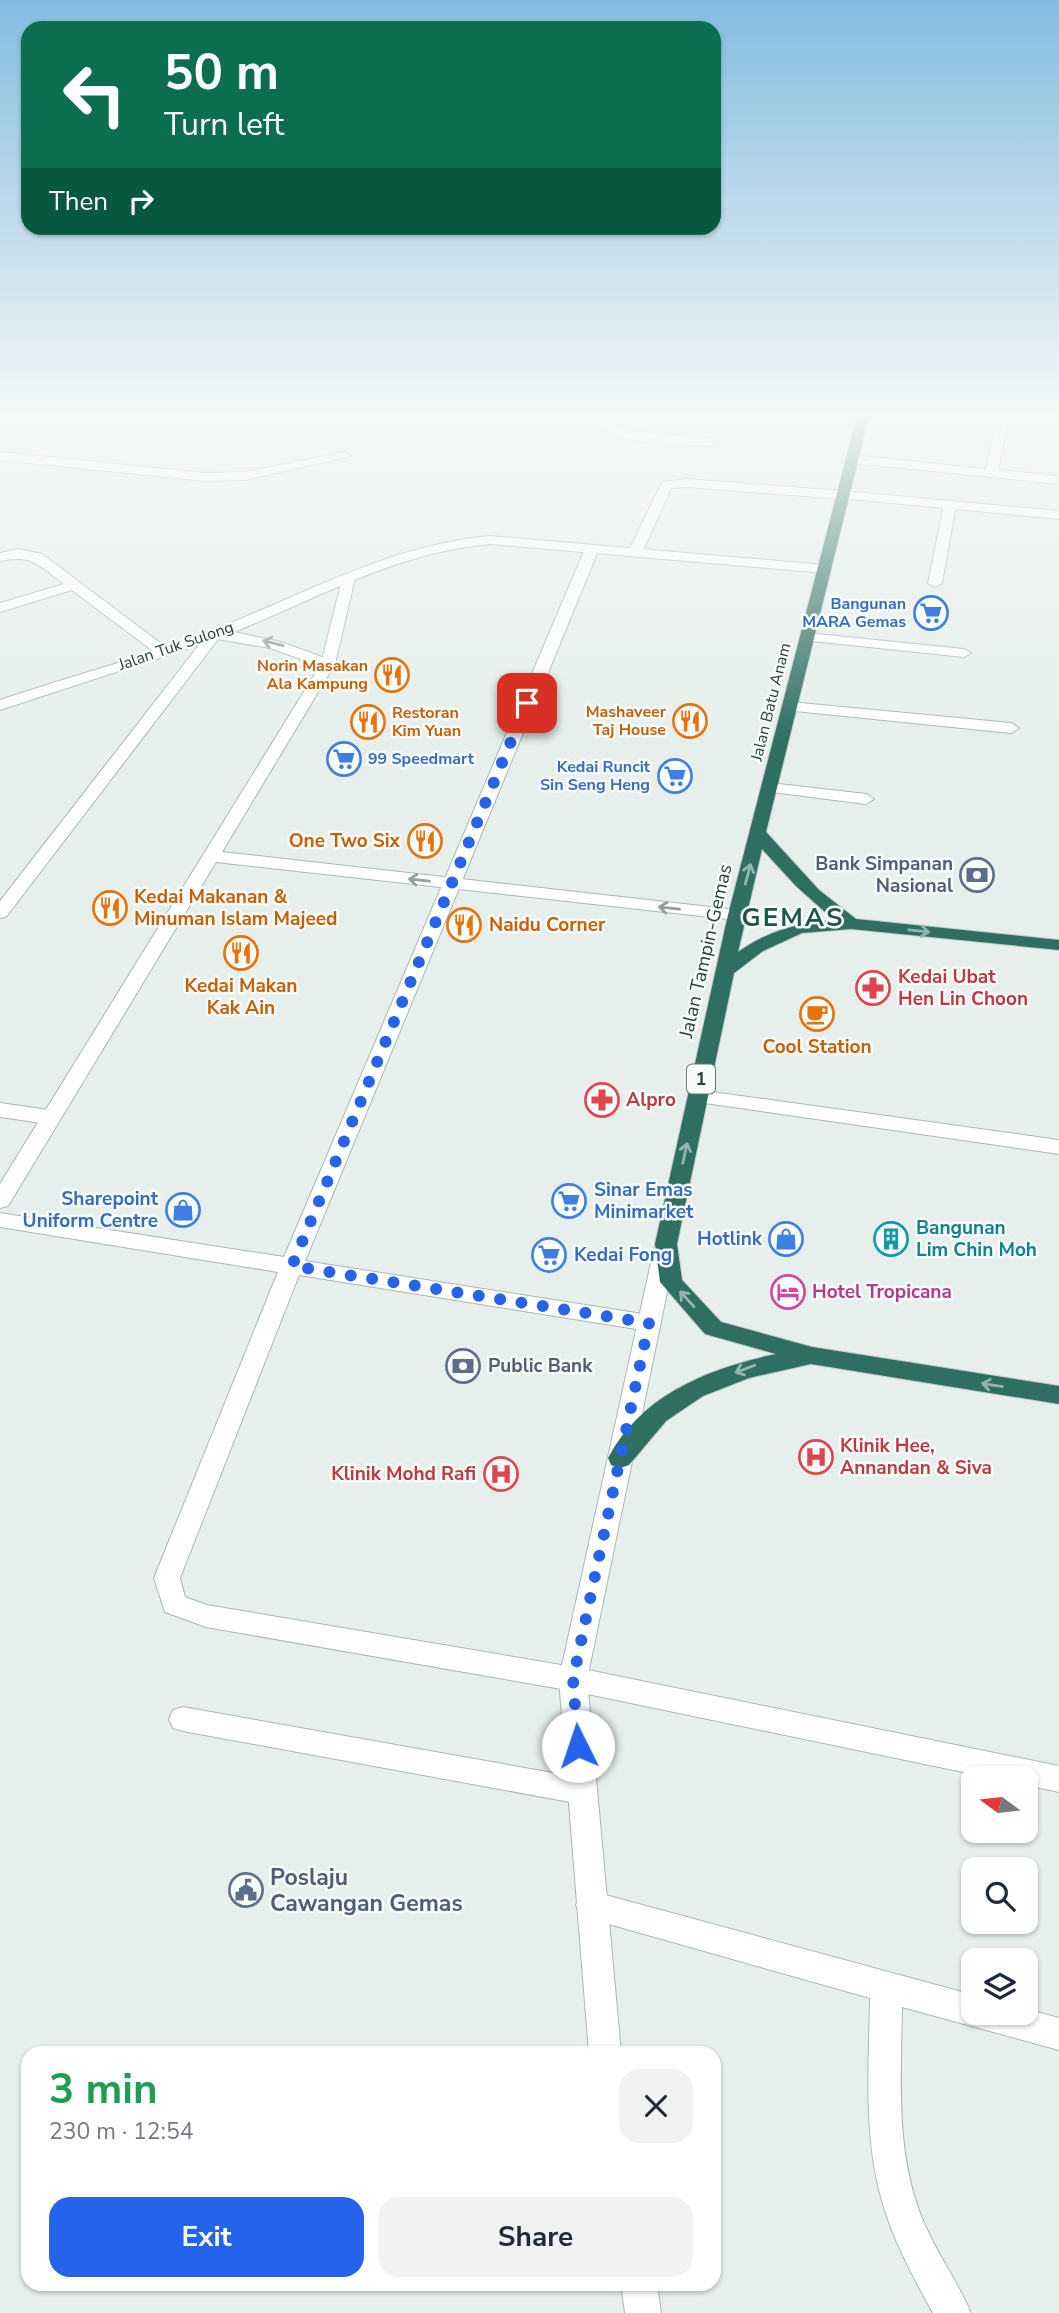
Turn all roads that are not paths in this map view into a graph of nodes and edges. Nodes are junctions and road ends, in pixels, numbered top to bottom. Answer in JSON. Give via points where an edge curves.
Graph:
{"nodes":[{"id":1,"x":648,"y":524,"type":"edge"},
{"id":2,"x":836,"y":524,"type":"edge"},
{"id":3,"x":946,"y":524,"type":"edge"},
{"id":4,"x":592,"y":549,"type":"junction"},
{"id":5,"x":635,"y":553,"type":"junction"},
{"id":6,"x":0,"y":557,"type":"edge"},
{"id":7,"x":824,"y":569,"type":"junction"},
{"id":8,"x":348,"y":578,"type":"junction"},
{"id":9,"x":935,"y":583,"type":"dead end"},
{"id":10,"x":74,"y":584,"type":"junction"},
{"id":11,"x":0,"y":608,"type":"edge"},
{"id":12,"x":214,"y":635,"type":"junction"},
{"id":13,"x":807,"y":638,"type":"junction"},
{"id":14,"x":162,"y":651,"type":"junction"},
{"id":15,"x":964,"y":653,"type":"dead end"},
{"id":16,"x":328,"y":664,"type":"junction"},
{"id":17,"x":0,"y":705,"type":"edge"},
{"id":18,"x":790,"y":707,"type":"junction"},
{"id":19,"x":1011,"y":728,"type":"dead end"},
{"id":20,"x":769,"y":788,"type":"junction"},
{"id":21,"x":866,"y":799,"type":"dead end"},
{"id":22,"x":758,"y":833,"type":"junction"},
{"id":23,"x":209,"y":856,"type":"junction"},
{"id":24,"x":451,"y":883,"type":"junction"},
{"id":25,"x":0,"y":913,"type":"edge"},
{"id":26,"x":737,"y":915,"type":"junction"},
{"id":27,"x":851,"y":924,"type":"junction"},
{"id":28,"x":1059,"y":945,"type":"edge"},
{"id":29,"x":725,"y":971,"type":"junction"},
{"id":30,"x":698,"y":1096,"type":"junction"},
{"id":31,"x":0,"y":1110,"type":"edge"},
{"id":32,"x":50,"y":1117,"type":"junction"},
{"id":33,"x":1059,"y":1147,"type":"edge"},
{"id":34,"x":0,"y":1201,"type":"edge"},
{"id":35,"x":0,"y":1220,"type":"edge"},
{"id":36,"x":666,"y":1244,"type":"junction"},
{"id":37,"x":292,"y":1266,"type":"junction"},
{"id":38,"x":649,"y":1323,"type":"junction"},
{"id":39,"x":812,"y":1356,"type":"junction"},
{"id":40,"x":1059,"y":1395,"type":"edge"},
{"id":41,"x":620,"y":1458,"type":"junction"},
{"id":42,"x":573,"y":1679,"type":"junction"},
{"id":43,"x":183,"y":1719,"type":"dead end"},
{"id":44,"x":1059,"y":1779,"type":"edge"},
{"id":45,"x":581,"y":1791,"type":"junction"},
{"id":46,"x":592,"y":1905,"type":"junction"},
{"id":47,"x":886,"y":1988,"type":"junction"},
{"id":48,"x":961,"y":2008,"type":"edge"},
{"id":49,"x":1025,"y":2025,"type":"edge"},
{"id":50,"x":1059,"y":2034,"type":"edge"},
{"id":51,"x":604,"y":2046,"type":"edge"},
{"id":52,"x":640,"y":2291,"type":"edge"},
{"id":53,"x":643,"y":2313,"type":"edge"},
{"id":54,"x":953,"y":2313,"type":"edge"}],
"edges":[{"from":1,"to":5,"type":"street"},
{"from":2,"to":7,"type":"highway","name":"Jalan Batu Anam","number":"1"},
{"from":3,"to":9,"type":"street"},
{"from":4,"to":5,"type":"street","name":"Jalan Tuk Sulong"},
{"from":4,"to":8,"type":"street","name":"Jalan Tuk Sulong","via":[[457,541],[406,553]]},
{"from":4,"to":24,"type":"street"},
{"from":5,"to":7,"type":"street","name":"Jalan Tuk Sulong"},
{"from":6,"to":10,"type":"street","via":[[33,554]]},
{"from":7,"to":13,"type":"highway","name":"Jalan Batu Anam","number":"1"},
{"from":8,"to":12,"type":"street","name":"Jalan Tuk Sulong"},
{"from":8,"to":16,"type":"street"},
{"from":10,"to":11,"type":"street"},
{"from":10,"to":14,"type":"street"},
{"from":12,"to":14,"type":"street","name":"Jalan Tuk Sulong"},
{"from":16,"to":12,"type":"street","one_way":true,"via":[[290,647]]},
{"from":12,"to":25,"type":"street"},
{"from":13,"to":15,"type":"street"},
{"from":13,"to":18,"type":"highway","name":"Jalan Batu Anam","number":"1"},
{"from":14,"to":17,"type":"street","name":"Jalan Tuk Sulong"},
{"from":16,"to":23,"type":"street"},
{"from":18,"to":19,"type":"street"},
{"from":18,"to":20,"type":"highway","name":"Jalan Batu Anam","number":"1"},
{"from":20,"to":21,"type":"street"},
{"from":20,"to":22,"type":"highway","name":"Jalan Batu Anam","number":"1"},
{"from":26,"to":22,"type":"highway","name":"Jalan Tampin-Gemas","number":"1","one_way":true},
{"from":22,"to":27,"type":"highway","via":[[800,883]]},
{"from":24,"to":23,"type":"street","one_way":true},
{"from":23,"to":32,"type":"street"},
{"from":26,"to":24,"type":"street","one_way":true},
{"from":24,"to":37,"type":"street"},
{"from":26,"to":29,"type":"highway","name":"Jalan Tampin-Gemas","number":"1"},
{"from":27,"to":28,"type":"highway","one_way":true},
{"from":27,"to":29,"type":"highway","via":[[799,928],[757,947]]},
{"from":29,"to":30,"type":"highway","name":"Jalan Tampin-Gemas","number":"1"},
{"from":30,"to":33,"type":"street"},
{"from":36,"to":30,"type":"highway","name":"Jalan Tampin-Gemas","number":"1","one_way":true},
{"from":31,"to":32,"type":"street"},
{"from":32,"to":34,"type":"street"},
{"from":35,"to":37,"type":"street"},
{"from":36,"to":38,"type":"street"},
{"from":39,"to":36,"type":"highway","number":"1","one_way":true,"via":[[713,1328],[671,1282]]},
{"from":37,"to":38,"type":"street"},
{"from":37,"to":42,"type":"street","via":[[167,1578],[174,1604],[206,1616]]},
{"from":38,"to":41,"type":"street"},
{"from":40,"to":39,"type":"highway","number":"1","one_way":true},
{"from":39,"to":41,"type":"highway","one_way":true,"via":[[755,1365],[716,1381],[662,1410]]},
{"from":41,"to":42,"type":"street"},
{"from":42,"to":44,"type":"street"},
{"from":42,"to":45,"type":"street"},
{"from":43,"to":45,"type":"street"},
{"from":45,"to":46,"type":"street"},
{"from":46,"to":47,"type":"street"},
{"from":46,"to":51,"type":"street"},
{"from":47,"to":48,"type":"street"},
{"from":47,"to":54,"type":"street","via":[[886,2134],[891,2173],[923,2260]]},
{"from":49,"to":50,"type":"street"},
{"from":52,"to":53,"type":"street"}]}
